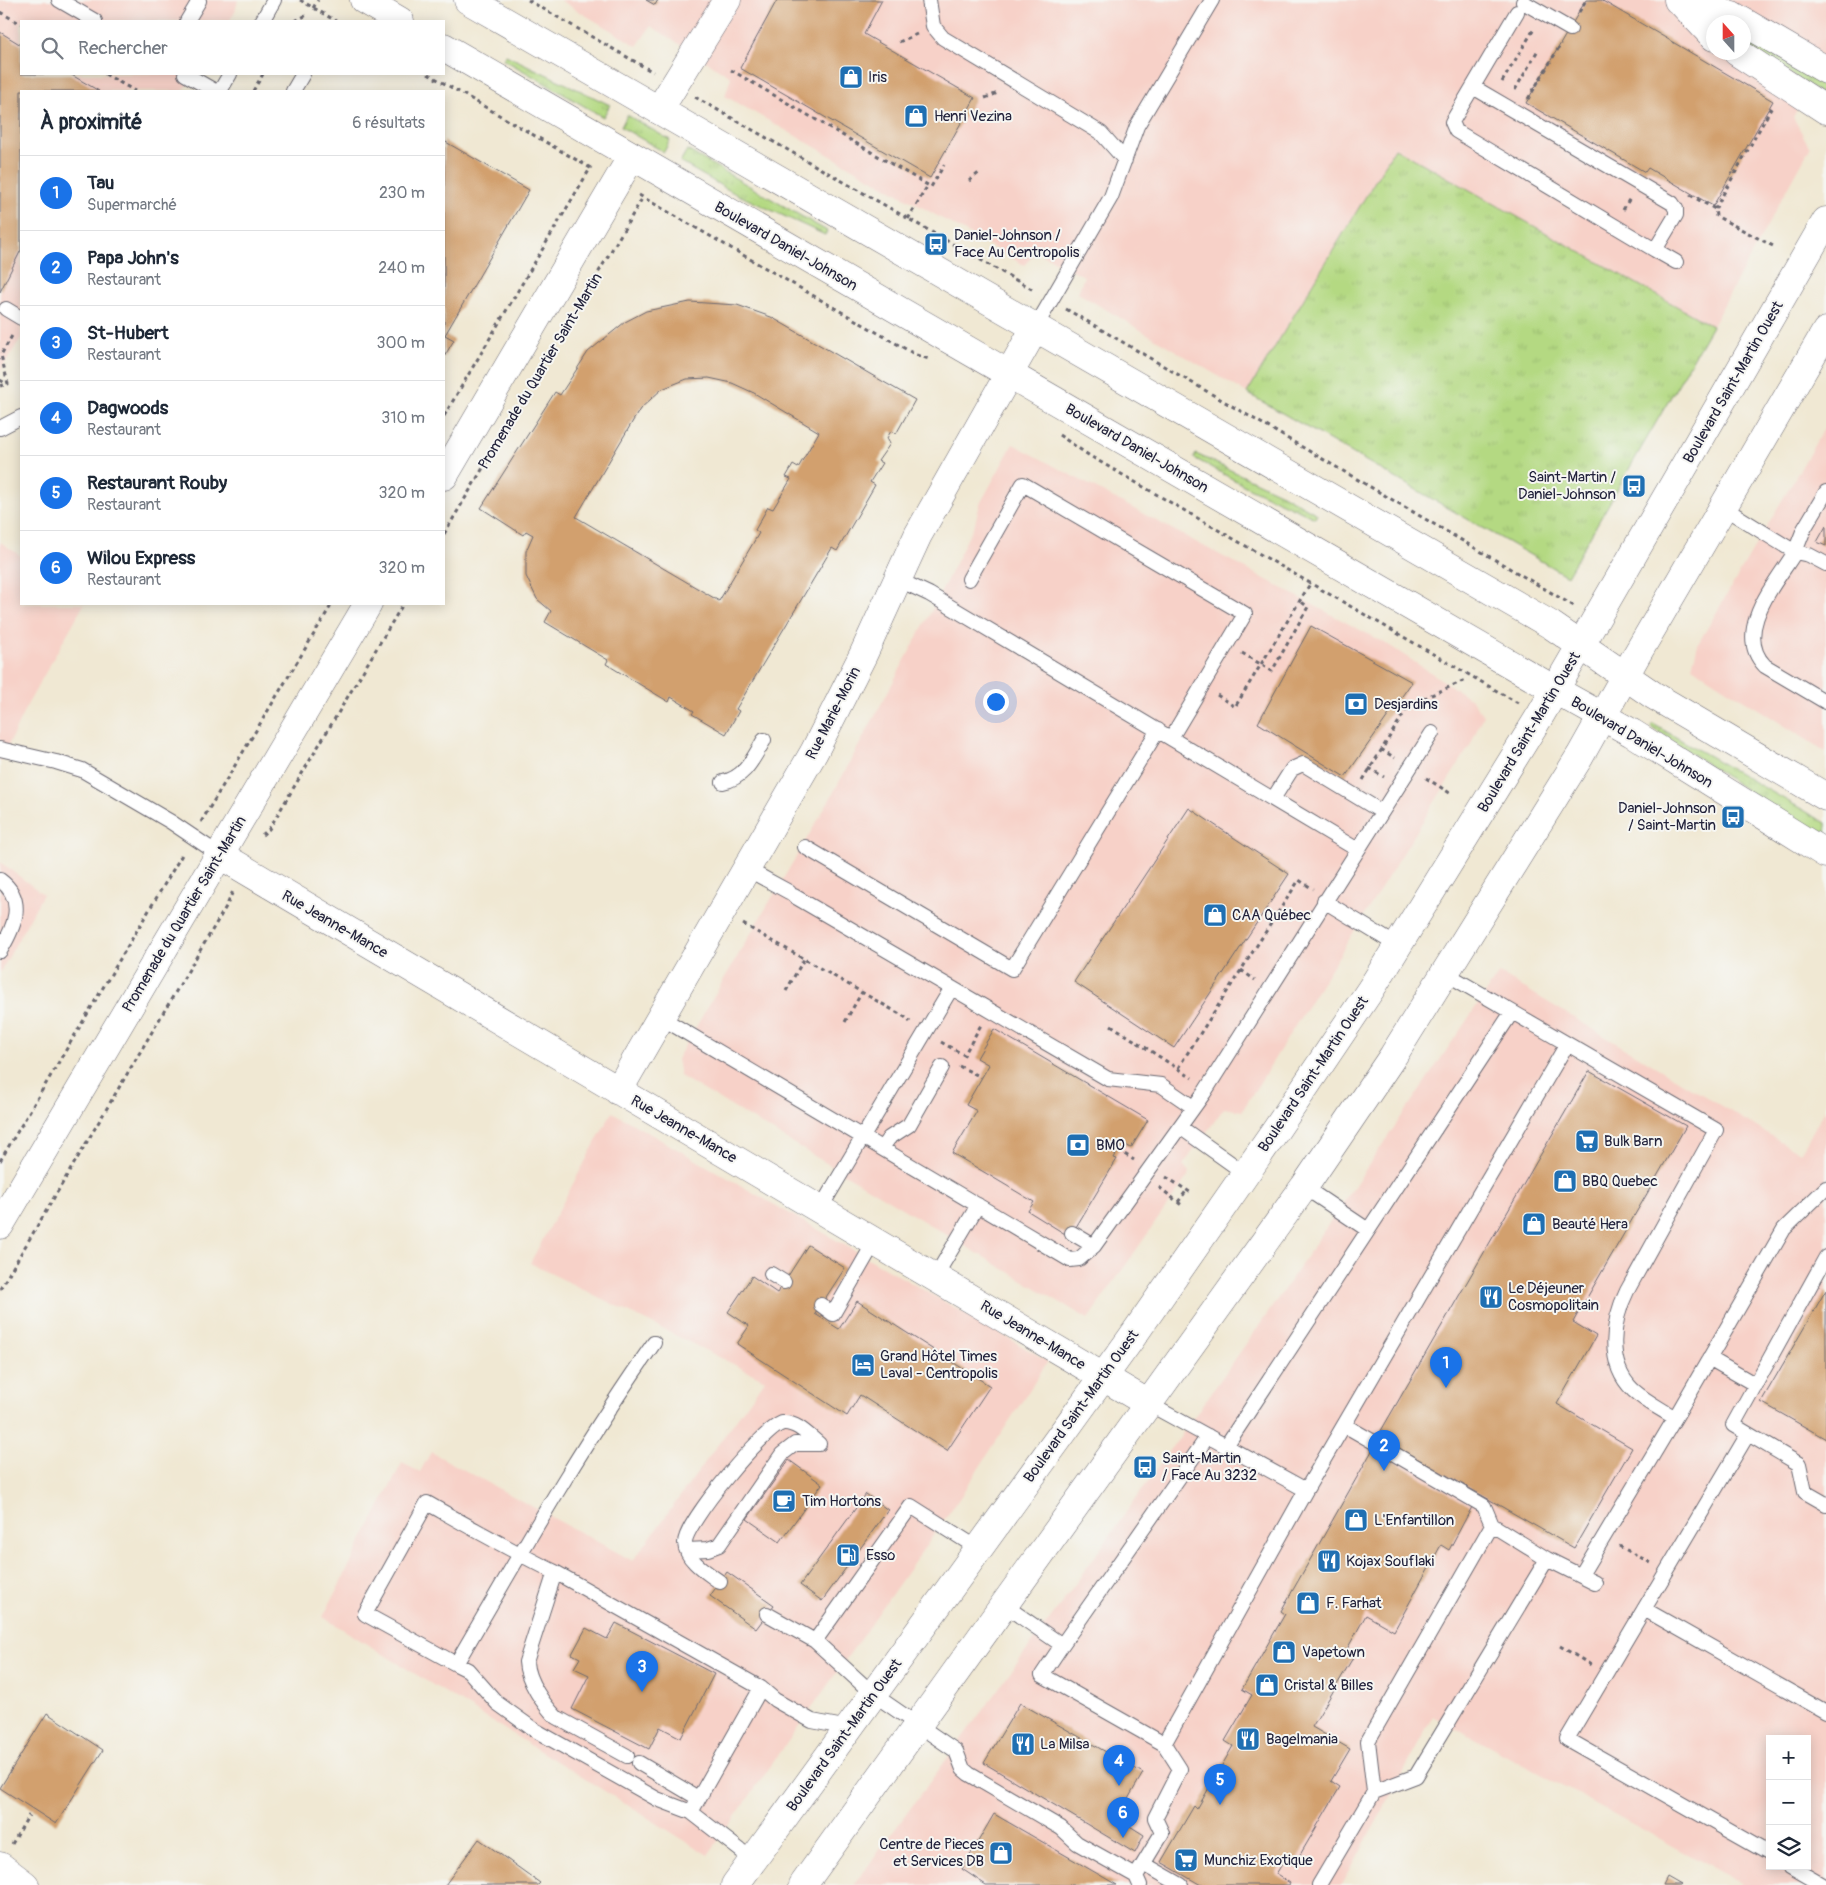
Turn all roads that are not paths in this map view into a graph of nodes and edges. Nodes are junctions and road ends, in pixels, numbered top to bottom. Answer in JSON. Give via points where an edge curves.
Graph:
{"nodes":[{"id":1,"x":59,"y":0,"type":"edge"},
{"id":2,"x":197,"y":0,"type":"edge"},
{"id":3,"x":274,"y":0,"type":"edge"},
{"id":4,"x":364,"y":0,"type":"edge"},
{"id":5,"x":468,"y":0,"type":"edge"},
{"id":6,"x":726,"y":0,"type":"edge"},
{"id":7,"x":928,"y":0,"type":"edge"},
{"id":8,"x":1212,"y":0,"type":"edge"},
{"id":9,"x":1679,"y":0,"type":"edge"},
{"id":10,"x":93,"y":20,"type":"edge"},
{"id":11,"x":188,"y":20,"type":"edge"},
{"id":12,"x":263,"y":20,"type":"edge"},
{"id":13,"x":398,"y":20,"type":"edge"},
{"id":14,"x":1570,"y":29,"type":"dead end"},
{"id":15,"x":1706,"y":29,"type":"edge"},
{"id":16,"x":445,"y":48,"type":"edge"},
{"id":17,"x":1749,"y":60,"type":"edge"},
{"id":18,"x":1826,"y":70,"type":"edge"},
{"id":19,"x":187,"y":75,"type":"edge"},
{"id":20,"x":229,"y":75,"type":"edge"},
{"id":21,"x":302,"y":75,"type":"edge"},
{"id":22,"x":1473,"y":87,"type":"junction"},
{"id":23,"x":213,"y":90,"type":"edge"},
{"id":24,"x":221,"y":90,"type":"edge"},
{"id":25,"x":294,"y":90,"type":"edge"},
{"id":26,"x":659,"y":110,"type":"junction"},
{"id":27,"x":1826,"y":110,"type":"edge"},
{"id":28,"x":632,"y":156,"type":"junction"},
{"id":29,"x":1125,"y":160,"type":"junction"},
{"id":30,"x":1826,"y":221,"type":"edge"},
{"id":31,"x":1656,"y":250,"type":"junction"},
{"id":32,"x":1676,"y":262,"type":"dead end"},
{"id":33,"x":6,"y":309,"type":"dead end"},
{"id":34,"x":20,"y":317,"type":"edge"},
{"id":35,"x":1035,"y":328,"type":"junction"},
{"id":36,"x":1822,"y":348,"type":"edge"},
{"id":37,"x":1009,"y":374,"type":"junction"},
{"id":38,"x":20,"y":418,"type":"edge"},
{"id":39,"x":1,"y":425,"type":"edge"},
{"id":40,"x":445,"y":474,"type":"edge"},
{"id":41,"x":1826,"y":492,"type":"edge"},
{"id":42,"x":1724,"y":508,"type":"junction"},
{"id":43,"x":1795,"y":552,"type":"junction"},
{"id":44,"x":1826,"y":564,"type":"edge"},
{"id":45,"x":897,"y":579,"type":"junction"},
{"id":46,"x":969,"y":579,"type":"dead end"},
{"id":47,"x":367,"y":605,"type":"edge"},
{"id":48,"x":1580,"y":645,"type":"junction"},
{"id":49,"x":1625,"y":676,"type":"junction"},
{"id":50,"x":1555,"y":690,"type":"junction"},
{"id":51,"x":1826,"y":702,"type":"edge"},
{"id":52,"x":1602,"y":716,"type":"junction"},
{"id":53,"x":1158,"y":730,"type":"junction"},
{"id":54,"x":1432,"y":733,"type":"dead end"},
{"id":55,"x":1171,"y":738,"type":"junction"},
{"id":56,"x":764,"y":740,"type":"dead end"},
{"id":57,"x":0,"y":749,"type":"edge"},
{"id":58,"x":723,"y":782,"type":"dead end"},
{"id":59,"x":1826,"y":797,"type":"edge"},
{"id":60,"x":1273,"y":799,"type":"junction"},
{"id":61,"x":1382,"y":812,"type":"junction"},
{"id":62,"x":805,"y":847,"type":"dead end"},
{"id":63,"x":1358,"y":850,"type":"junction"},
{"id":64,"x":1826,"y":854,"type":"edge"},
{"id":65,"x":220,"y":855,"type":"junction"},
{"id":66,"x":747,"y":868,"type":"junction"},
{"id":67,"x":0,"y":880,"type":"edge"},
{"id":68,"x":1324,"y":901,"type":"junction"},
{"id":69,"x":1398,"y":946,"type":"junction"},
{"id":70,"x":0,"y":951,"type":"edge"},
{"id":71,"x":1445,"y":973,"type":"junction"},
{"id":72,"x":951,"y":988,"type":"junction"},
{"id":73,"x":1512,"y":1012,"type":"junction"},
{"id":74,"x":660,"y":1017,"type":"junction"},
{"id":75,"x":1567,"y":1044,"type":"junction"},
{"id":76,"x":942,"y":1067,"type":"dead end"},
{"id":77,"x":618,"y":1090,"type":"junction"},
{"id":78,"x":1193,"y":1107,"type":"junction"},
{"id":79,"x":1180,"y":1127,"type":"junction"},
{"id":80,"x":862,"y":1136,"type":"junction"},
{"id":81,"x":882,"y":1148,"type":"junction"},
{"id":82,"x":1246,"y":1174,"type":"junction"},
{"id":83,"x":1304,"y":1187,"type":"junction"},
{"id":84,"x":1826,"y":1188,"type":"edge"},
{"id":85,"x":978,"y":1205,"type":"junction"},
{"id":86,"x":820,"y":1209,"type":"junction"},
{"id":87,"x":3,"y":1213,"type":"edge"},
{"id":88,"x":1368,"y":1230,"type":"junction"},
{"id":89,"x":1072,"y":1233,"type":"dead end"},
{"id":90,"x":875,"y":1241,"type":"junction"},
{"id":91,"x":1094,"y":1246,"type":"junction"},
{"id":92,"x":1826,"y":1257,"type":"edge"},
{"id":93,"x":771,"y":1274,"type":"dead end"},
{"id":94,"x":935,"y":1277,"type":"junction"},
{"id":95,"x":784,"y":1282,"type":"dead end"},
{"id":96,"x":821,"y":1305,"type":"dead end"},
{"id":97,"x":654,"y":1343,"type":"dead end"},
{"id":98,"x":1710,"y":1358,"type":"junction"},
{"id":99,"x":1103,"y":1376,"type":"junction"},
{"id":100,"x":1756,"y":1384,"type":"junction"},
{"id":101,"x":1149,"y":1404,"type":"junction"},
{"id":102,"x":1675,"y":1418,"type":"junction"},
{"id":103,"x":1344,"y":1425,"type":"junction"},
{"id":104,"x":1748,"y":1434,"type":"junction"},
{"id":105,"x":1208,"y":1436,"type":"junction"},
{"id":106,"x":1226,"y":1446,"type":"junction"},
{"id":107,"x":1306,"y":1490,"type":"junction"},
{"id":108,"x":1826,"y":1504,"type":"edge"},
{"id":109,"x":1492,"y":1525,"type":"junction"},
{"id":110,"x":978,"y":1549,"type":"junction"},
{"id":111,"x":687,"y":1550,"type":"junction"},
{"id":112,"x":520,"y":1554,"type":"junction"},
{"id":113,"x":1547,"y":1558,"type":"junction"},
{"id":114,"x":555,"y":1572,"type":"junction"},
{"id":115,"x":1581,"y":1576,"type":"junction"},
{"id":116,"x":720,"y":1582,"type":"dead end"},
{"id":117,"x":1596,"y":1583,"type":"dead end"},
{"id":118,"x":1004,"y":1606,"type":"junction"},
{"id":119,"x":1644,"y":1609,"type":"junction"},
{"id":120,"x":767,"y":1614,"type":"dead end"},
{"id":121,"x":815,"y":1641,"type":"junction"},
{"id":122,"x":1062,"y":1645,"type":"junction"},
{"id":123,"x":456,"y":1664,"type":"junction"},
{"id":124,"x":761,"y":1688,"type":"junction"},
{"id":125,"x":873,"y":1694,"type":"junction"},
{"id":126,"x":1826,"y":1712,"type":"edge"},
{"id":127,"x":919,"y":1724,"type":"junction"},
{"id":128,"x":849,"y":1728,"type":"junction"},
{"id":129,"x":1164,"y":1744,"type":"junction"},
{"id":130,"x":626,"y":1756,"type":"dead end"},
{"id":131,"x":639,"y":1763,"type":"dead end"},
{"id":132,"x":1374,"y":1792,"type":"junction"},
{"id":133,"x":698,"y":1798,"type":"junction"},
{"id":134,"x":691,"y":1812,"type":"junction"},
{"id":135,"x":1766,"y":1852,"type":"edge"},
{"id":136,"x":6,"y":1855,"type":"edge"},
{"id":137,"x":753,"y":1860,"type":"junction"},
{"id":138,"x":1144,"y":1864,"type":"junction"},
{"id":139,"x":1797,"y":1870,"type":"edge"},
{"id":140,"x":1138,"y":1881,"type":"edge"},
{"id":141,"x":25,"y":1885,"type":"edge"},
{"id":142,"x":735,"y":1885,"type":"edge"},
{"id":143,"x":803,"y":1885,"type":"edge"},
{"id":144,"x":1181,"y":1885,"type":"edge"},
{"id":145,"x":1319,"y":1885,"type":"edge"},
{"id":146,"x":1823,"y":1885,"type":"edge"}],
"edges":[{"from":1,"to":10,"type":"lane"},
{"from":2,"to":11,"type":"lane"},
{"from":3,"to":12,"type":"lane"},
{"from":4,"to":13,"type":"street"},
{"from":5,"to":26,"type":"street"},
{"from":6,"to":26,"type":"street"},
{"from":7,"to":29,"type":"lane","via":[[933,26],[943,38],[1101,133]]},
{"from":8,"to":29,"type":"lane","via":[[1137,126]]},
{"from":9,"to":15,"type":"street"},
{"from":9,"to":18,"type":"street","via":[[1732,15]]},
{"from":14,"to":22,"type":"lane","via":[[1520,7]]},
{"from":16,"to":28,"type":"street","name":"Boulevard Daniel-Johnson"},
{"from":17,"to":27,"type":"street"},
{"from":19,"to":23,"type":"lane"},
{"from":20,"to":24,"type":"lane"},
{"from":21,"to":25,"type":"lane"},
{"from":22,"to":31,"type":"lane","via":[[1452,122],[1456,131]]},
{"from":22,"to":31,"type":"lane","via":[[1670,201],[1676,215]]},
{"from":26,"to":35,"type":"street"},
{"from":28,"to":37,"type":"street","name":"Boulevard Daniel-Johnson"},
{"from":28,"to":40,"type":"street","name":"Promenade du Quartier Saint-Martin"},
{"from":29,"to":35,"type":"lane","via":[[1111,197]]},
{"from":30,"to":48,"type":"street","name":"Boulevard Saint-Martin Ouest"},
{"from":31,"to":32,"type":"lane"},
{"from":33,"to":34,"type":"lane"},
{"from":35,"to":37,"type":"street","name":"Rue Marie-Morin"},
{"from":35,"to":48,"type":"street","via":[[1551,625]]},
{"from":36,"to":42,"type":"street"},
{"from":37,"to":45,"type":"street","name":"Rue Marie-Morin","via":[[928,516]]},
{"from":37,"to":50,"type":"street","name":"Boulevard Daniel-Johnson"},
{"from":38,"to":39,"type":"lane"},
{"from":41,"to":43,"type":"lane","via":[[1804,529]]},
{"from":42,"to":43,"type":"lane"},
{"from":42,"to":49,"type":"street"},
{"from":43,"to":44,"type":"lane","via":[[1810,555]]},
{"from":43,"to":51,"type":"lane","via":[[1760,610],[1755,622],[1753,645],[1765,666]]},
{"from":45,"to":53,"type":"lane","via":[[929,594]]},
{"from":45,"to":66,"type":"street","name":"Rue Marie-Morin","via":[[824,733]]},
{"from":46,"to":55,"type":"lane","via":[[1023,484],[1245,614],[1197,708]]},
{"from":47,"to":65,"type":"street","name":"Promenade du Quartier Saint-Martin"},
{"from":48,"to":49,"type":"street"},
{"from":48,"to":50,"type":"street","name":"Boulevard Saint-Martin Ouest"},
{"from":49,"to":52,"type":"street"},
{"from":49,"to":59,"type":"street"},
{"from":50,"to":52,"type":"street","name":"Boulevard Daniel-Johnson"},
{"from":50,"to":69,"type":"street","name":"Boulevard Saint-Martin Ouest"},
{"from":52,"to":64,"type":"street","name":"Boulevard Daniel-Johnson"},
{"from":52,"to":71,"type":"street"},
{"from":53,"to":55,"type":"lane"},
{"from":53,"to":62,"type":"lane","via":[[1012,969]]},
{"from":54,"to":61,"type":"lane"},
{"from":55,"to":60,"type":"lane"},
{"from":56,"to":58,"type":"lane","via":[[741,774]]},
{"from":57,"to":65,"type":"lane","via":[[82,770]]},
{"from":60,"to":61,"type":"lane","via":[[1292,769],[1303,764]]},
{"from":60,"to":63,"type":"lane"},
{"from":61,"to":63,"type":"lane"},
{"from":63,"to":68,"type":"lane"},
{"from":65,"to":77,"type":"street","name":"Rue Jeanne-Mance"},
{"from":65,"to":87,"type":"street","name":"Promenade du Quartier Saint-Martin"},
{"from":66,"to":72,"type":"lane"},
{"from":66,"to":74,"type":"street","name":"Rue Marie-Morin"},
{"from":67,"to":70,"type":"lane","via":[[10,889],[17,910],[15,924]]},
{"from":68,"to":69,"type":"lane"},
{"from":68,"to":78,"type":"lane"},
{"from":69,"to":82,"type":"street","name":"Boulevard Saint-Martin Ouest"},
{"from":71,"to":73,"type":"lane"},
{"from":71,"to":83,"type":"street","via":[[1375,1084]]},
{"from":72,"to":78,"type":"lane","via":[[1108,1079],[1161,1085]]},
{"from":72,"to":80,"type":"lane"},
{"from":73,"to":75,"type":"lane"},
{"from":73,"to":88,"type":"lane"},
{"from":74,"to":77,"type":"street","name":"Rue Marie-Morin"},
{"from":74,"to":80,"type":"lane"},
{"from":75,"to":102,"type":"lane","via":[[1716,1130],[1626,1291],[1615,1322],[1616,1357],[1624,1380]]},
{"from":75,"to":103,"type":"lane"},
{"from":76,"to":81,"type":"lane","via":[[909,1125]]},
{"from":77,"to":86,"type":"street","name":"Rue Jeanne-Mance"},
{"from":78,"to":79,"type":"lane"},
{"from":79,"to":82,"type":"lane"},
{"from":79,"to":91,"type":"lane"},
{"from":80,"to":81,"type":"lane"},
{"from":80,"to":86,"type":"lane"},
{"from":81,"to":85,"type":"lane"},
{"from":82,"to":99,"type":"street","name":"Boulevard Saint-Martin Ouest"},
{"from":83,"to":88,"type":"lane"},
{"from":83,"to":101,"type":"street"},
{"from":84,"to":98,"type":"lane","via":[[1784,1229]]},
{"from":85,"to":91,"type":"lane","via":[[1070,1260],[1079,1259]]},
{"from":85,"to":94,"type":"lane"},
{"from":86,"to":90,"type":"street","name":"Rue Jeanne-Mance"},
{"from":88,"to":106,"type":"lane"},
{"from":89,"to":91,"type":"lane"},
{"from":90,"to":94,"type":"street","name":"Rue Jeanne-Mance"},
{"from":90,"to":96,"type":"lane","via":[[833,1314]]},
{"from":92,"to":100,"type":"lane"},
{"from":93,"to":95,"type":"lane"},
{"from":94,"to":99,"type":"street","name":"Rue Jeanne-Mance"},
{"from":97,"to":112,"type":"lane","via":[[591,1436]]},
{"from":98,"to":100,"type":"lane"},
{"from":98,"to":102,"type":"lane"},
{"from":99,"to":101,"type":"street","name":"Rue Jeanne-Mance"},
{"from":99,"to":110,"type":"street","name":"Boulevard Saint-Martin Ouest"},
{"from":100,"to":104,"type":"lane","via":[[1733,1426]]},
{"from":101,"to":105,"type":"lane"},
{"from":101,"to":118,"type":"street"},
{"from":102,"to":115,"type":"lane"},
{"from":103,"to":107,"type":"lane"},
{"from":103,"to":109,"type":"lane","via":[[1484,1506]]},
{"from":104,"to":108,"type":"lane","via":[[1799,1464],[1805,1492]]},
{"from":104,"to":119,"type":"lane"},
{"from":105,"to":106,"type":"lane"},
{"from":105,"to":122,"type":"lane"},
{"from":106,"to":107,"type":"lane"},
{"from":107,"to":129,"type":"lane"},
{"from":109,"to":113,"type":"lane"},
{"from":109,"to":132,"type":"lane","via":[[1368,1741]]},
{"from":110,"to":121,"type":"lane","via":[[911,1506]]},
{"from":110,"to":125,"type":"street","name":"Boulevard Saint-Martin Ouest"},
{"from":111,"to":111,"type":"lane","via":[[685,1543],[690,1529],[724,1480],[772,1428],[786,1423],[793,1425],[819,1444],[795,1444],[782,1454],[726,1538],[715,1548]]},
{"from":111,"to":116,"type":"lane","via":[[695,1562]]},
{"from":112,"to":114,"type":"lane"},
{"from":112,"to":123,"type":"lane"},
{"from":112,"to":123,"type":"lane","via":[[427,1503],[365,1614]]},
{"from":113,"to":115,"type":"lane"},
{"from":113,"to":132,"type":"lane","via":[[1416,1776]]},
{"from":114,"to":124,"type":"lane"},
{"from":114,"to":130,"type":"lane","via":[[526,1662],[529,1676],[556,1717]]},
{"from":115,"to":117,"type":"lane"},
{"from":118,"to":122,"type":"lane"},
{"from":118,"to":127,"type":"street"},
{"from":119,"to":126,"type":"lane"},
{"from":119,"to":135,"type":"lane","via":[[1567,1739]]},
{"from":120,"to":121,"type":"lane"},
{"from":121,"to":125,"type":"lane"},
{"from":122,"to":129,"type":"lane","via":[[1042,1675]]},
{"from":123,"to":134,"type":"lane","via":[[468,1670],[497,1703],[533,1729],[657,1799]]},
{"from":124,"to":128,"type":"lane","via":[[812,1721]]},
{"from":124,"to":133,"type":"lane"},
{"from":125,"to":127,"type":"lane"},
{"from":125,"to":128,"type":"street","name":"Boulevard Saint-Martin Ouest"},
{"from":127,"to":140,"type":"lane","via":[[956,1751],[964,1769],[970,1774],[1061,1828],[1077,1843]]},
{"from":127,"to":143,"type":"street"},
{"from":128,"to":137,"type":"street","name":"Boulevard Saint-Martin Ouest"},
{"from":129,"to":138,"type":"lane","via":[[1180,1769],[1155,1818],[1162,1833]]},
{"from":131,"to":133,"type":"lane"},
{"from":132,"to":145,"type":"lane"},
{"from":133,"to":134,"type":"lane"},
{"from":134,"to":137,"type":"lane"},
{"from":136,"to":141,"type":"street"},
{"from":137,"to":142,"type":"street","name":"Boulevard Saint-Martin Ouest"},
{"from":138,"to":140,"type":"lane"},
{"from":138,"to":144,"type":"lane"},
{"from":139,"to":146,"type":"lane"}]}
